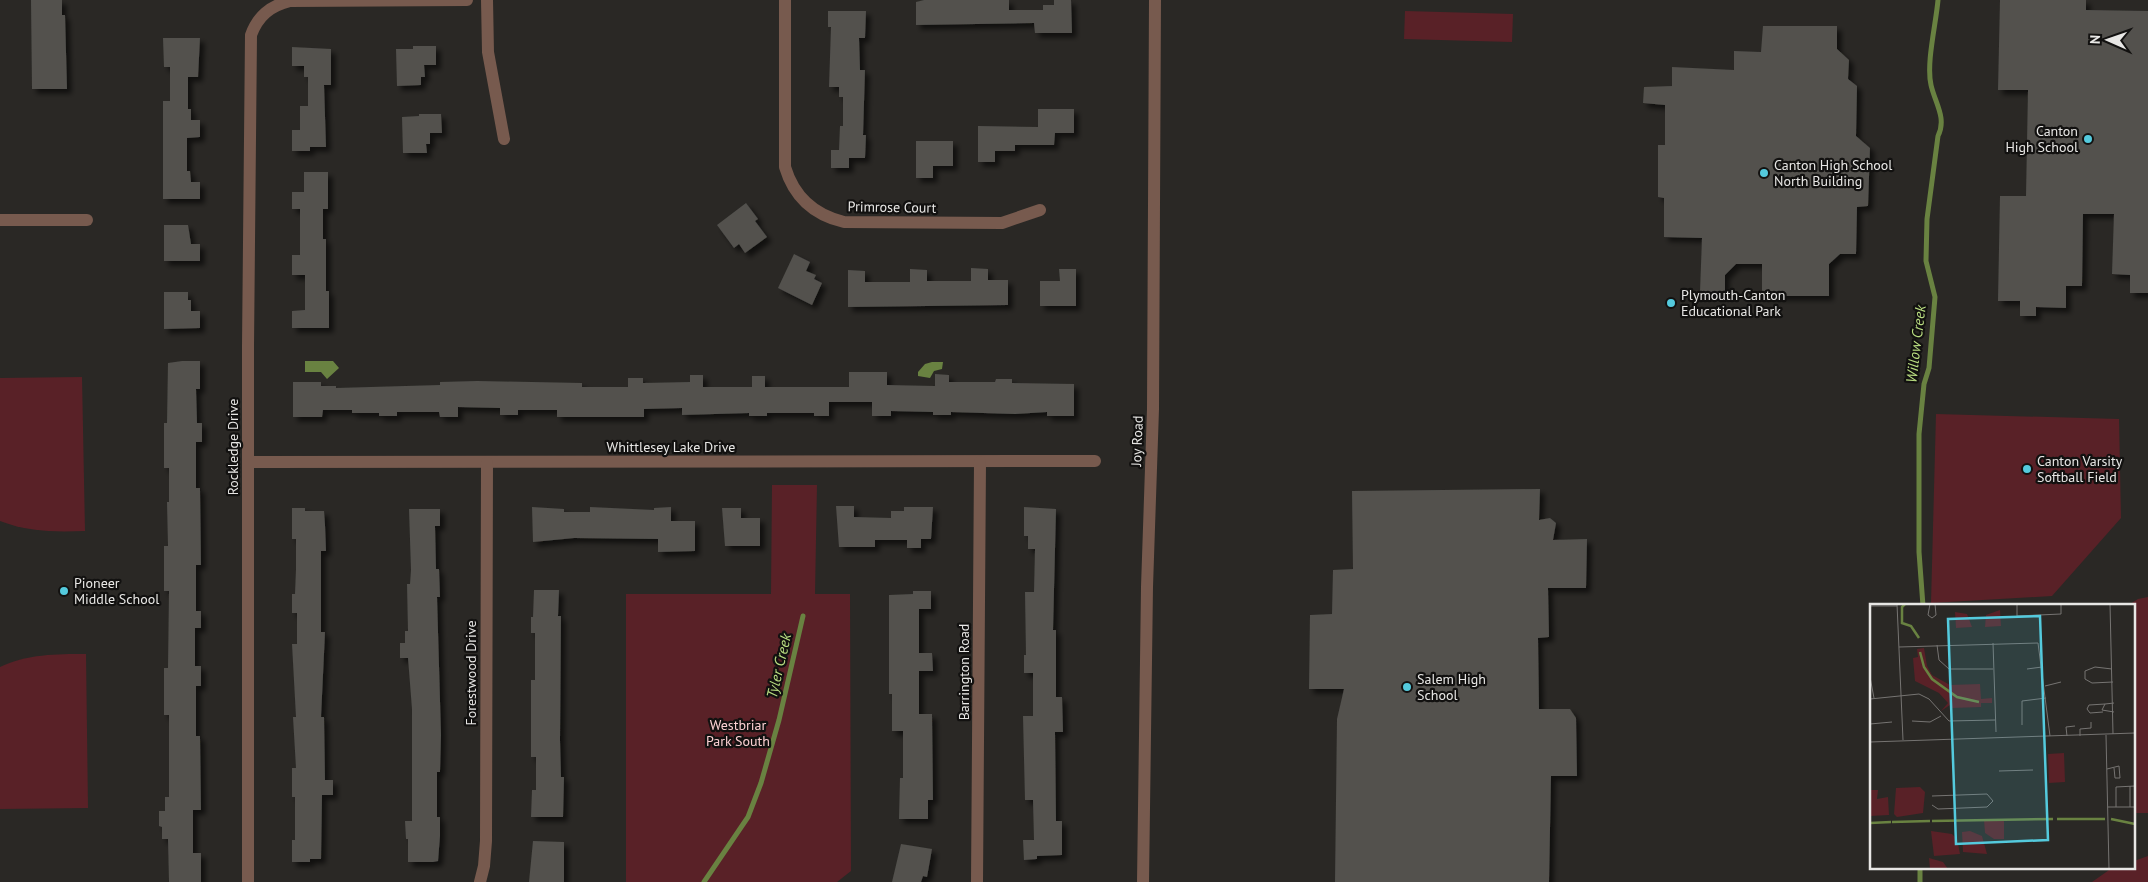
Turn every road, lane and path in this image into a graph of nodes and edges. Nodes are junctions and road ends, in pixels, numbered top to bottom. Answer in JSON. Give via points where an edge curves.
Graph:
{"nodes":[{"id":1,"x":467,"y":0,"type":"edge"},
{"id":2,"x":487,"y":0,"type":"edge"},
{"id":3,"x":784,"y":0,"type":"edge"},
{"id":4,"x":1155,"y":0,"type":"edge"},
{"id":5,"x":504,"y":139,"type":"dead end"},
{"id":6,"x":1040,"y":210,"type":"dead end"},
{"id":7,"x":0,"y":220,"type":"edge"},
{"id":8,"x":87,"y":220,"type":"dead end"},
{"id":9,"x":1095,"y":461,"type":"dead end"},
{"id":10,"x":248,"y":462,"type":"junction"},
{"id":11,"x":980,"y":462,"type":"junction"},
{"id":12,"x":487,"y":463,"type":"junction"},
{"id":13,"x":248,"y":882,"type":"edge"},
{"id":14,"x":480,"y":882,"type":"edge"},
{"id":15,"x":976,"y":882,"type":"edge"},
{"id":16,"x":1143,"y":882,"type":"edge"}],
"edges":[{"from":1,"to":10,"type":"street","name":"Rockledge Drive","via":[[290,1],[270,8],[254,26],[249,47]]},
{"from":2,"to":5,"type":"street","via":[[488,52]]},
{"from":3,"to":6,"type":"street","name":"Primrose Court","via":[[784,156],[788,178],[805,203],[830,219],[844,222],[1002,223]]},
{"from":4,"to":16,"type":"street","name":"Joy Road","via":[[1153,409]]},
{"from":7,"to":8,"type":"street"},
{"from":9,"to":11,"type":"street","name":"Whittlesey Lake Drive"},
{"from":10,"to":12,"type":"street","name":"Whittlesey Lake Drive"},
{"from":10,"to":13,"type":"street","name":"Rockledge Drive"},
{"from":11,"to":12,"type":"street","name":"Whittlesey Lake Drive"},
{"from":11,"to":15,"type":"street","name":"Barrington Road"},
{"from":12,"to":14,"type":"street","name":"Forestwood Drive","via":[[486,841]]}]}
